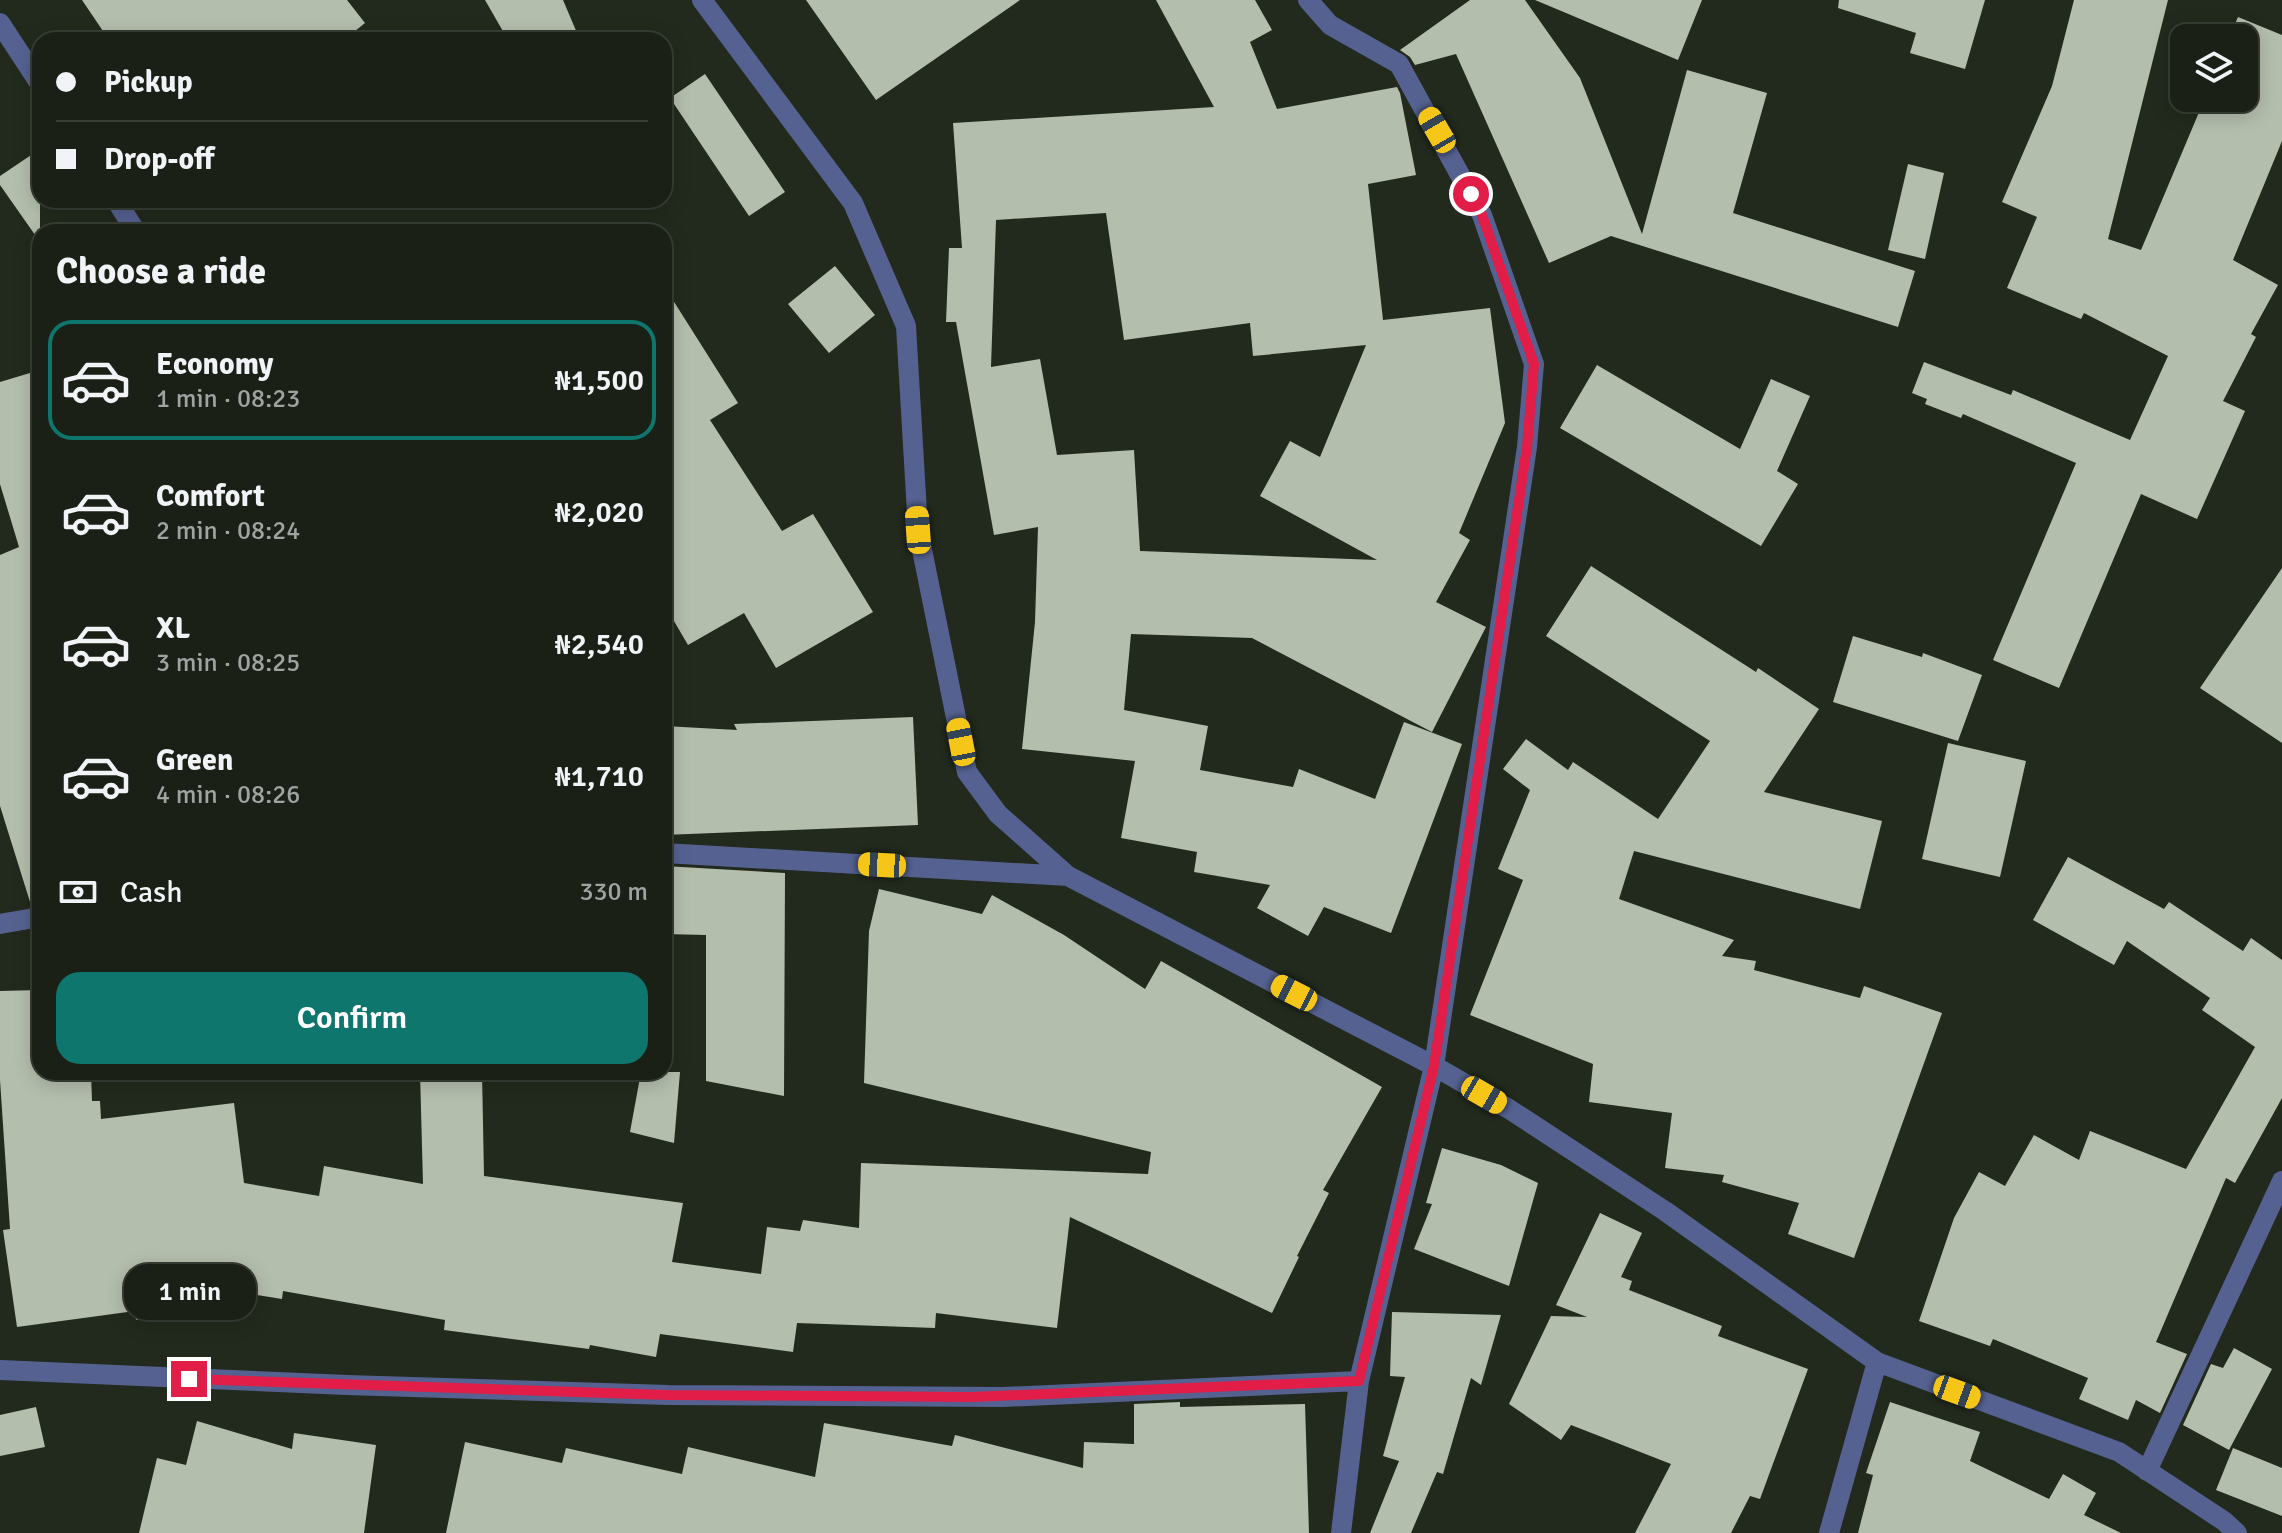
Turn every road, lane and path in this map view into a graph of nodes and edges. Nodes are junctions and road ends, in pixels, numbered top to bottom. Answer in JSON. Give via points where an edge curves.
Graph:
{"nodes":[{"id":1,"x":702,"y":0,"type":"edge"},
{"id":2,"x":1308,"y":0,"type":"edge"},
{"id":3,"x":0,"y":23,"type":"edge"},
{"id":4,"x":32,"y":72,"type":"edge"},
{"id":5,"x":672,"y":853,"type":"edge"},
{"id":6,"x":1068,"y":876,"type":"junction"},
{"id":7,"x":32,"y":918,"type":"edge"},
{"id":8,"x":0,"y":924,"type":"edge"},
{"id":9,"x":1434,"y":1066,"type":"junction"},
{"id":10,"x":2282,"y":1181,"type":"edge"},
{"id":11,"x":1877,"y":1362,"type":"junction"},
{"id":12,"x":0,"y":1370,"type":"edge"},
{"id":13,"x":1359,"y":1381,"type":"junction"},
{"id":14,"x":2147,"y":1471,"type":"junction"},
{"id":15,"x":1341,"y":1533,"type":"edge"},
{"id":16,"x":1829,"y":1533,"type":"edge"},
{"id":17,"x":2237,"y":1533,"type":"edge"}],
"edges":[{"from":1,"to":6,"type":"street","via":[[853,203],[906,326],[918,530],[967,772],[998,814]]},
{"from":2,"to":9,"type":"street","via":[[1330,25],[1399,64],[1482,215],[1534,364],[1527,447]]},
{"from":3,"to":4,"type":"street"},
{"from":5,"to":6,"type":"street"},
{"from":6,"to":9,"type":"street"},
{"from":7,"to":8,"type":"street"},
{"from":9,"to":11,"type":"street","via":[[1665,1211]]},
{"from":9,"to":13,"type":"street"},
{"from":10,"to":14,"type":"street"},
{"from":11,"to":14,"type":"street","via":[[2119,1452]]},
{"from":11,"to":16,"type":"street"},
{"from":12,"to":13,"type":"street","via":[[684,1395],[1003,1397]]},
{"from":13,"to":15,"type":"street"},
{"from":14,"to":17,"type":"street"}]}
